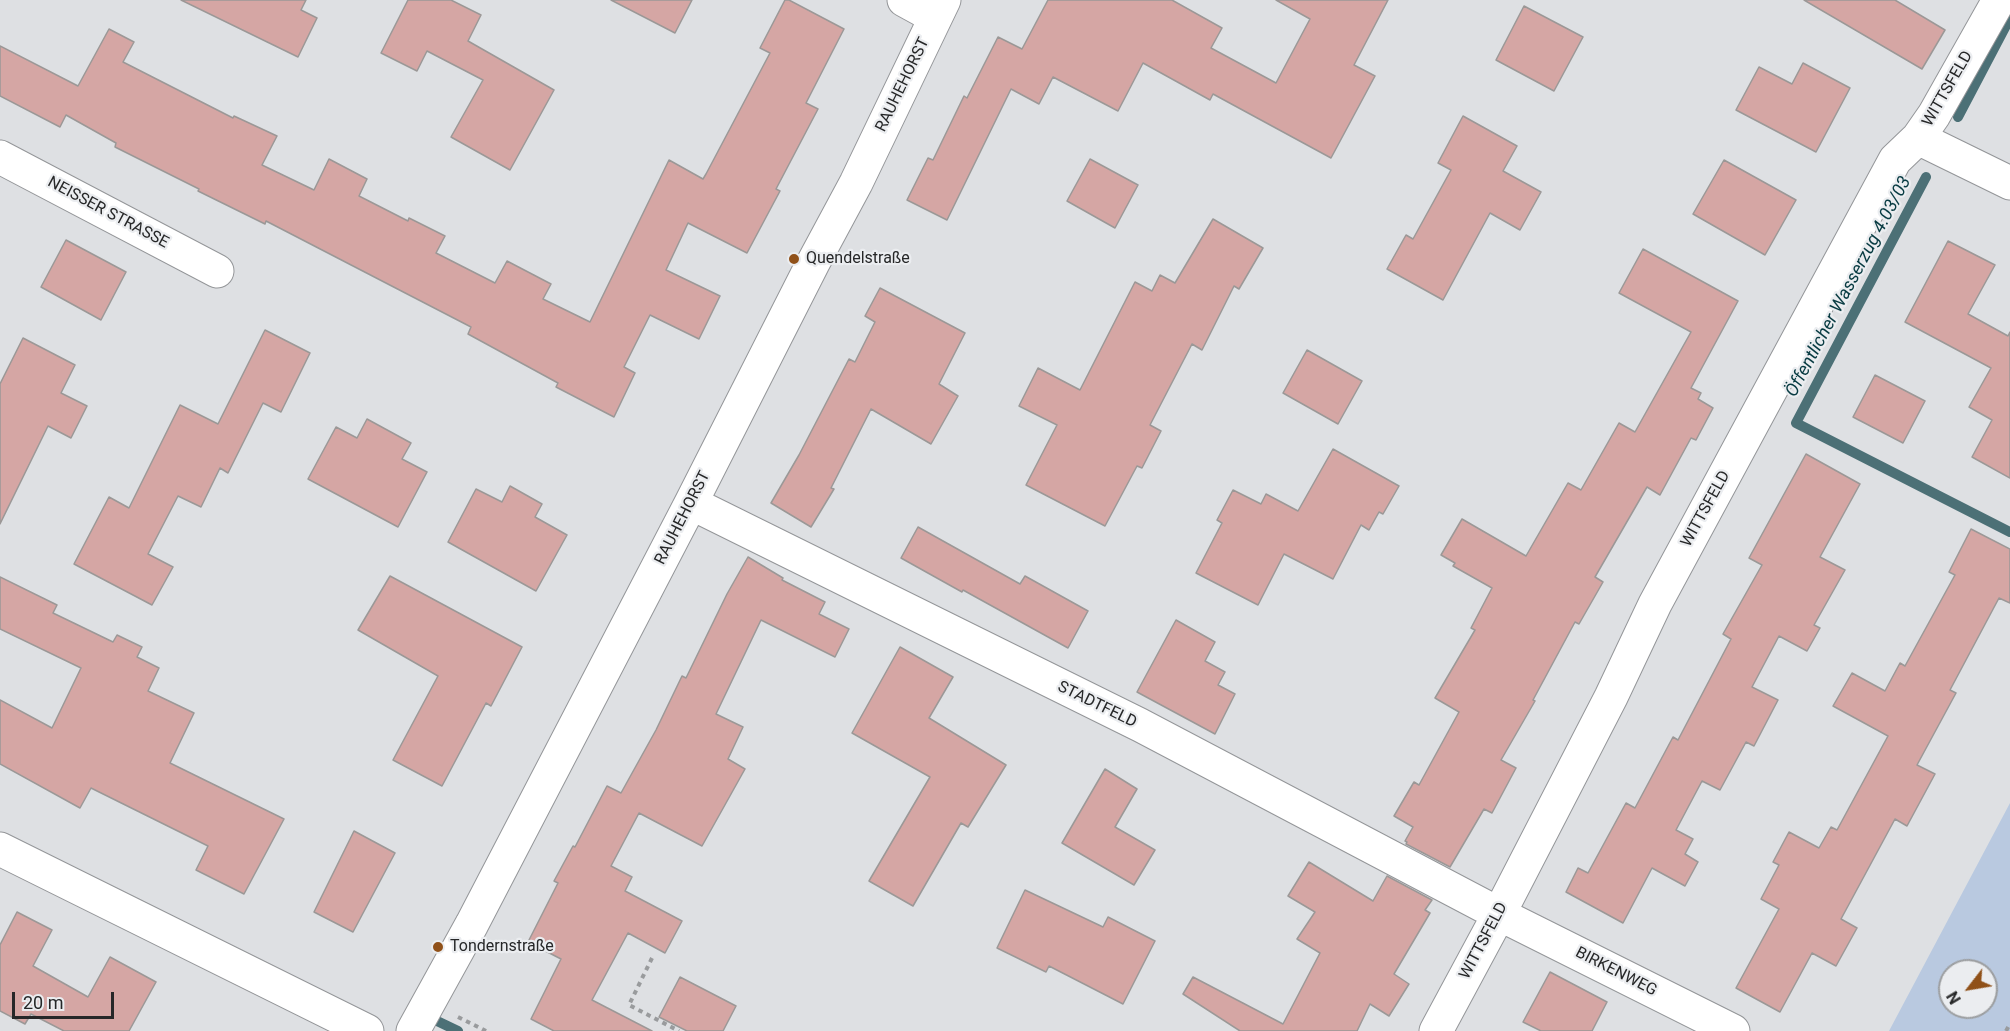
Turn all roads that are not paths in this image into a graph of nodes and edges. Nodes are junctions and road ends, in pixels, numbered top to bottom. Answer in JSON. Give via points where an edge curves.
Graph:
{"nodes":[{"id":1,"x":903,"y":0,"type":"edge"},
{"id":2,"x":1999,"y":0,"type":"edge"},
{"id":3,"x":939,"y":8,"type":"edge"},
{"id":4,"x":1918,"y":138,"type":"junction"},
{"id":5,"x":0,"y":157,"type":"edge"},
{"id":6,"x":2010,"y":183,"type":"edge"},
{"id":7,"x":217,"y":271,"type":"dead end"},
{"id":8,"x":691,"y":503,"type":"junction"},
{"id":9,"x":0,"y":849,"type":"edge"},
{"id":10,"x":1499,"y":914,"type":"junction"},
{"id":11,"x":367,"y":1031,"type":"edge"},
{"id":12,"x":413,"y":1031,"type":"edge"},
{"id":13,"x":1436,"y":1031,"type":"edge"},
{"id":14,"x":1733,"y":1031,"type":"edge"}],
"edges":[{"from":1,"to":3,"type":"street"},
{"from":2,"to":4,"type":"street","name":"WITTSFELD"},
{"from":3,"to":8,"type":"street","name":"RAUHEHORST","via":[[856,183]]},
{"from":4,"to":6,"type":"street"},
{"from":4,"to":10,"type":"street","name":"WITTSFELD","via":[[1895,160],[1763,401],[1655,604]]},
{"from":5,"to":7,"type":"street","name":"NEISSER STRASSE"},
{"from":8,"to":10,"type":"street","name":"STADTFELD","via":[[1140,725]]},
{"from":8,"to":12,"type":"street","name":"RAUHEHORST"},
{"from":9,"to":11,"type":"street"},
{"from":10,"to":13,"type":"street","name":"WITTSFELD"},
{"from":10,"to":14,"type":"street","name":"BIRKENWEG"}]}
